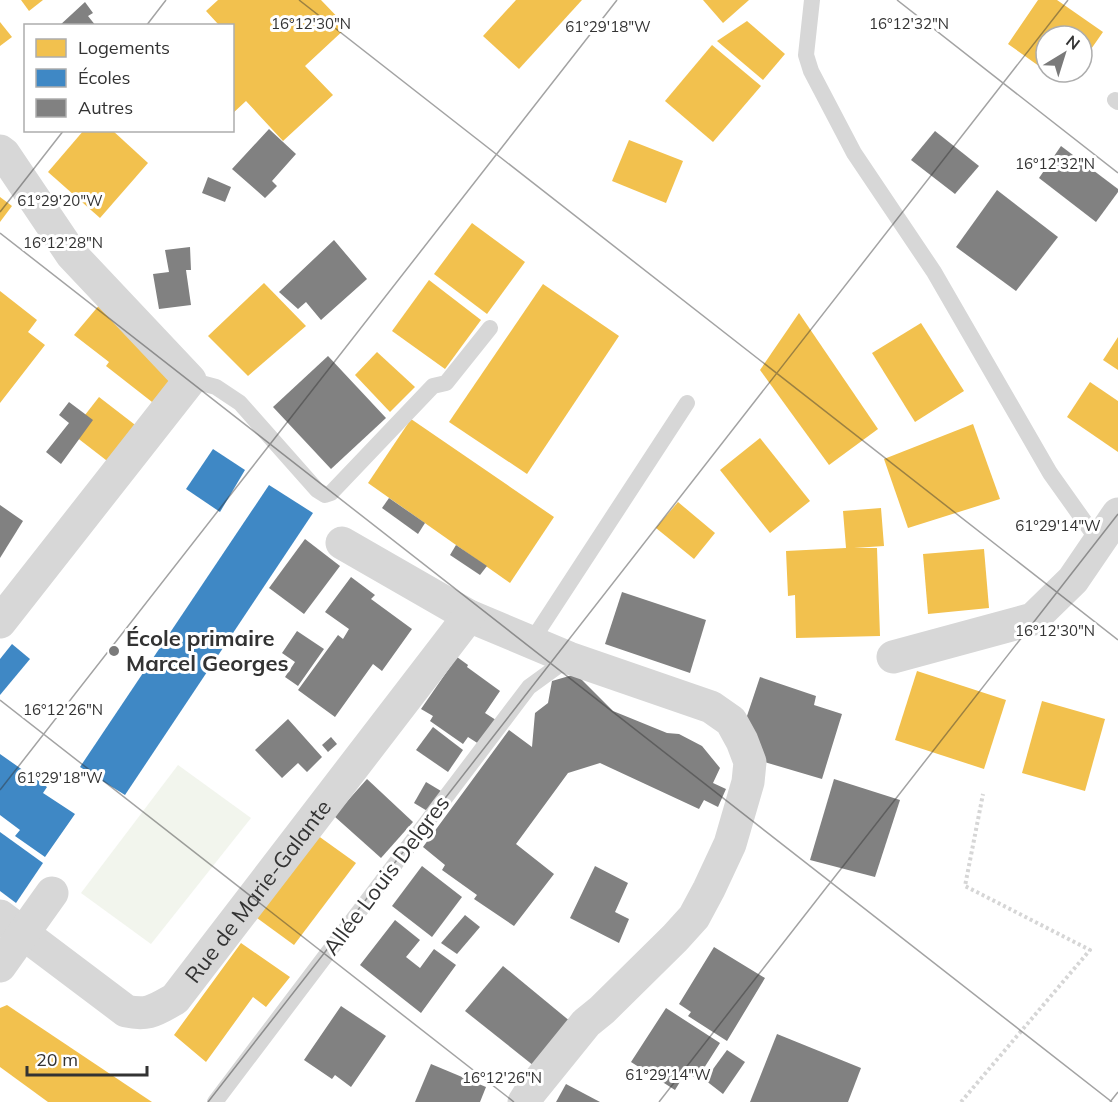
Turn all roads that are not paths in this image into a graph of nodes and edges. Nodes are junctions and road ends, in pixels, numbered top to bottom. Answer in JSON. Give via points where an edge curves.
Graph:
{"nodes":[{"id":1,"x":812,"y":0,"type":"edge"},
{"id":2,"x":0,"y":151,"type":"edge"},
{"id":3,"x":490,"y":328,"type":"dead end"},
{"id":4,"x":190,"y":380,"type":"junction"},
{"id":5,"x":687,"y":404,"type":"dead end"},
{"id":6,"x":1118,"y":514,"type":"edge"},
{"id":7,"x":1099,"y":542,"type":"junction"},
{"id":8,"x":342,"y":543,"type":"dead end"},
{"id":9,"x":469,"y":616,"type":"junction"},
{"id":10,"x":0,"y":622,"type":"edge"},
{"id":11,"x":531,"y":642,"type":"junction"},
{"id":12,"x":893,"y":657,"type":"dead end"},
{"id":13,"x":569,"y":658,"type":"junction"},
{"id":14,"x":52,"y":893,"type":"dead end"},
{"id":15,"x":12,"y":925,"type":"edge"},
{"id":16,"x":0,"y":966,"type":"edge"},
{"id":17,"x":215,"y":1102,"type":"edge"},
{"id":18,"x":524,"y":1102,"type":"edge"}],
"edges":[{"from":1,"to":7,"type":"lane","via":[[806,55],[811,72],[854,153],[934,272],[1050,472]]},
{"from":2,"to":4,"type":"street","via":[[72,255]]},
{"from":3,"to":4,"type":"lane","via":[[446,383],[433,386],[325,495],[240,403],[216,387]]},
{"from":4,"to":10,"type":"street"},
{"from":5,"to":11,"type":"lane"},
{"from":6,"to":7,"type":"street"},
{"from":7,"to":12,"type":"street","via":[[1073,580],[1032,619]]},
{"from":8,"to":9,"type":"street"},
{"from":9,"to":11,"type":"street"},
{"from":9,"to":15,"type":"street","name":"Rue de Marie-Galante","via":[[175,999],[141,1014],[126,1011]]},
{"from":11,"to":13,"type":"street"},
{"from":13,"to":17,"type":"lane","name":"Allée Louis Delgres","via":[[529,687]]},
{"from":13,"to":18,"type":"street","via":[[711,707],[731,721],[742,741],[750,762],[748,782],[730,844],[694,917],[586,1023]]},
{"from":14,"to":15,"type":"street"},
{"from":15,"to":16,"type":"street"}]}
